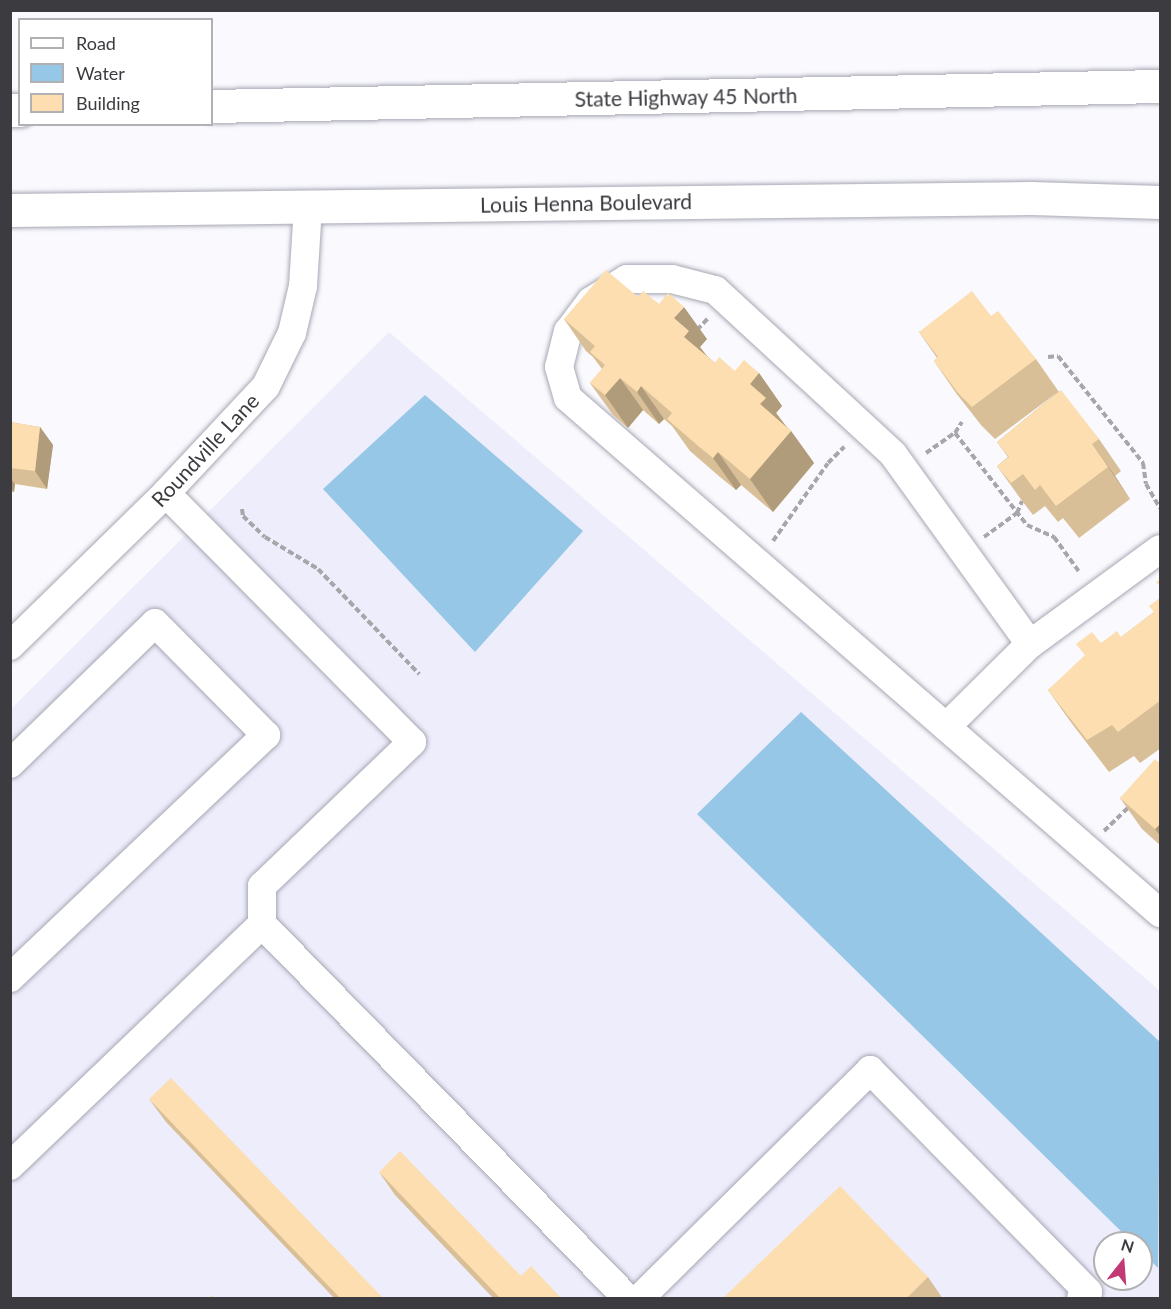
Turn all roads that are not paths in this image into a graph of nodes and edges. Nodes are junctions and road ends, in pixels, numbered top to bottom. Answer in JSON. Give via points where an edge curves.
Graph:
{"nodes":[{"id":1,"x":1161,"y":86,"type":"edge"},
{"id":2,"x":213,"y":106,"type":"edge"},
{"id":3,"x":1161,"y":202,"type":"edge"},
{"id":4,"x":308,"y":206,"type":"junction"},
{"id":5,"x":10,"y":210,"type":"edge"},
{"id":6,"x":166,"y":493,"type":"junction"},
{"id":7,"x":1161,"y":549,"type":"edge"},
{"id":8,"x":1030,"y":644,"type":"junction"},
{"id":9,"x":10,"y":646,"type":"edge"},
{"id":10,"x":946,"y":727,"type":"junction"},
{"id":11,"x":10,"y":764,"type":"edge"},
{"id":12,"x":1161,"y":913,"type":"edge"},
{"id":13,"x":262,"y":924,"type":"junction"},
{"id":14,"x":10,"y":978,"type":"edge"},
{"id":15,"x":10,"y":1166,"type":"edge"},
{"id":16,"x":627,"y":1299,"type":"edge"},
{"id":17,"x":640,"y":1299,"type":"edge"},
{"id":18,"x":1081,"y":1299,"type":"edge"}],
"edges":[{"from":1,"to":2,"type":"main road","name":"State Highway 45 North"},
{"from":3,"to":4,"type":"main road","name":"Louis Henna Boulevard","via":[[1031,198]]},
{"from":4,"to":5,"type":"main road","name":"Louis Henna Boulevard"},
{"from":4,"to":6,"type":"street","name":"Roundville Lane","via":[[301,298],[292,333],[266,386]]},
{"from":6,"to":9,"type":"street","name":"Roundville Lane"},
{"from":6,"to":13,"type":"street","via":[[412,742],[262,886]]},
{"from":7,"to":8,"type":"street"},
{"from":8,"to":10,"type":"street"},
{"from":8,"to":10,"type":"street","via":[[904,469],[715,290],[672,279],[627,279],[591,302],[568,331],[558,367],[568,398]]},
{"from":10,"to":12,"type":"street"},
{"from":11,"to":14,"type":"street","via":[[155,623],[266,735]]},
{"from":13,"to":15,"type":"street"},
{"from":13,"to":16,"type":"street"},
{"from":17,"to":18,"type":"street","via":[[870,1070],[1088,1292]]}]}
